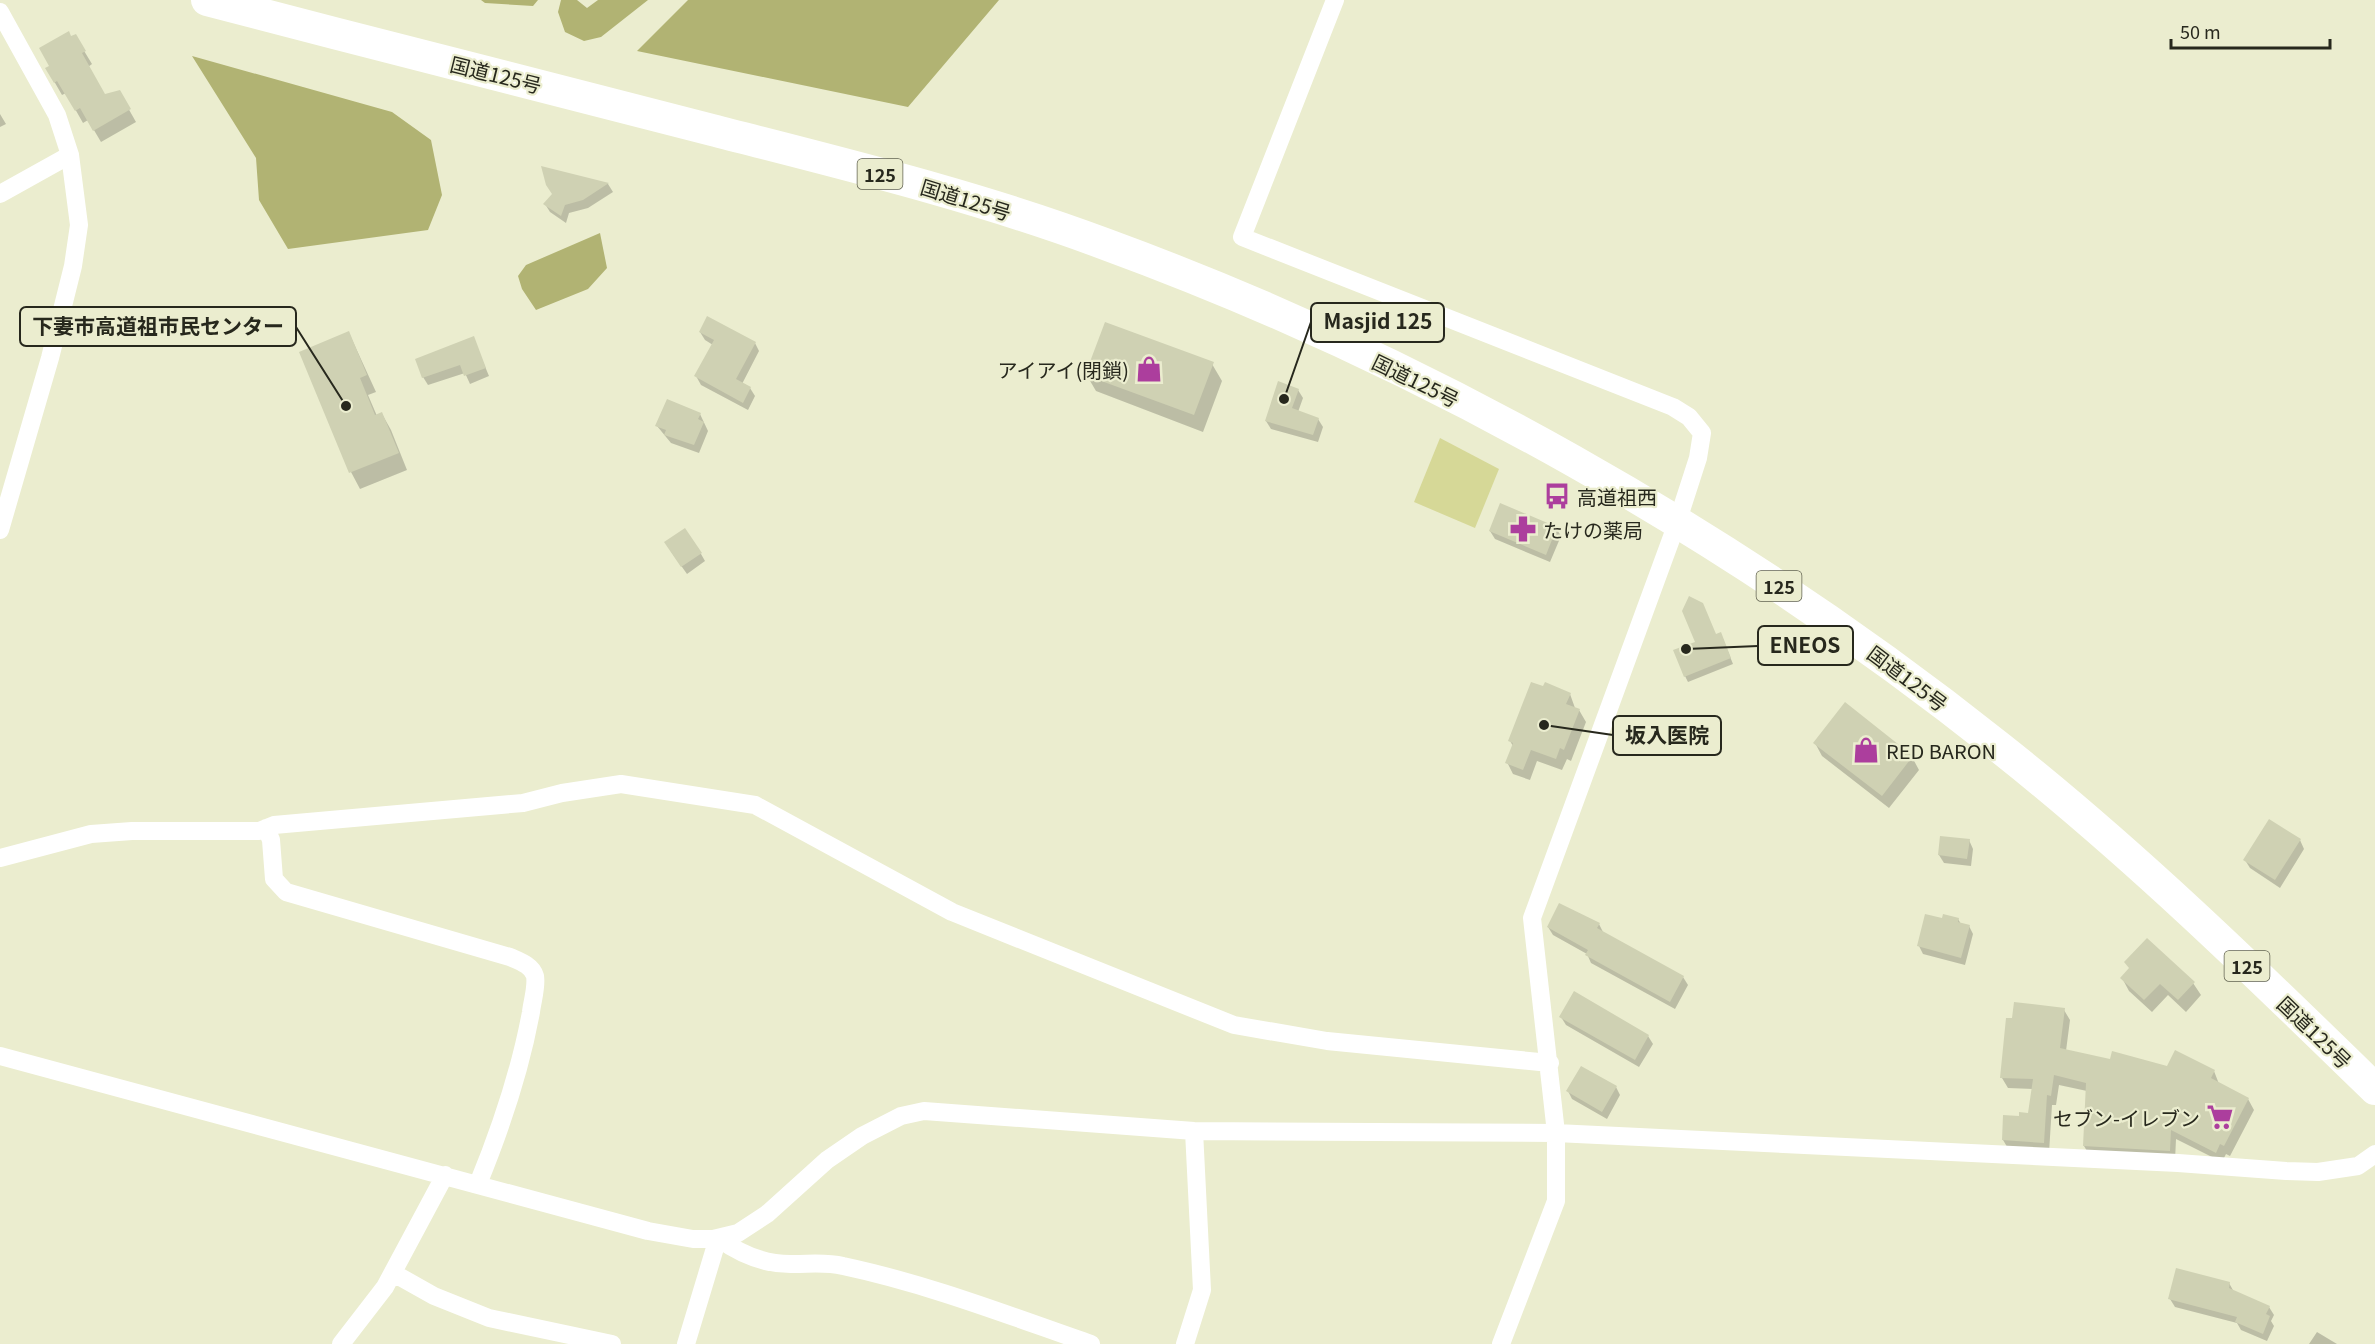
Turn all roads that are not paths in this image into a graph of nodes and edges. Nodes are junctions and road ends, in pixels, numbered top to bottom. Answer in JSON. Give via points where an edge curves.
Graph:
{"nodes":[{"id":1,"x":207,"y":0,"type":"edge"},
{"id":2,"x":1335,"y":0,"type":"edge"},
{"id":3,"x":0,"y":12,"type":"edge"},
{"id":4,"x":70,"y":155,"type":"junction"},
{"id":5,"x":0,"y":194,"type":"edge"},
{"id":6,"x":1677,"y":523,"type":"junction"},
{"id":7,"x":0,"y":530,"type":"edge"},
{"id":8,"x":266,"y":828,"type":"junction"},
{"id":9,"x":0,"y":858,"type":"edge"},
{"id":10,"x":0,"y":1056,"type":"edge"},
{"id":11,"x":1550,"y":1063,"type":"junction"},
{"id":12,"x":2375,"y":1089,"type":"edge"},
{"id":13,"x":1194,"y":1131,"type":"junction"},
{"id":14,"x":1556,"y":1134,"type":"junction"},
{"id":15,"x":2375,"y":1154,"type":"edge"},
{"id":16,"x":445,"y":1174,"type":"junction"},
{"id":17,"x":478,"y":1184,"type":"junction"},
{"id":18,"x":718,"y":1238,"type":"junction"},
{"id":19,"x":393,"y":1273,"type":"junction"},
{"id":20,"x":341,"y":1344,"type":"edge"},
{"id":21,"x":612,"y":1344,"type":"edge"},
{"id":22,"x":686,"y":1344,"type":"edge"},
{"id":23,"x":1091,"y":1344,"type":"edge"},
{"id":24,"x":1185,"y":1344,"type":"edge"},
{"id":25,"x":1501,"y":1344,"type":"edge"}],
"edges":[{"from":1,"to":6,"type":"highway","name":"国道125号","number":"125","via":[[973,199],[1106,244],[1254,303],[1403,373],[1523,435]]},
{"from":2,"to":6,"type":"street","via":[[1242,237],[1674,406],[1702,433]]},
{"from":3,"to":4,"type":"street","via":[[57,115]]},
{"from":4,"to":5,"type":"street"},
{"from":4,"to":7,"type":"street","via":[[79,225],[73,266]]},
{"from":6,"to":11,"type":"street","via":[[1532,918]]},
{"from":6,"to":12,"type":"highway","name":"国道125号","number":"125","via":[[1796,597],[2002,749],[2174,898]]},
{"from":8,"to":9,"type":"street","via":[[92,834]]},
{"from":8,"to":11,"type":"street","via":[[524,803],[621,784],[755,805],[952,912],[1233,1025],[1327,1041]]},
{"from":8,"to":17,"type":"street","via":[[271,840],[274,879],[286,892],[510,957],[532,970],[534,991],[526,1039],[501,1128]]},
{"from":10,"to":16,"type":"street"},
{"from":11,"to":14,"type":"street"},
{"from":13,"to":14,"type":"street"},
{"from":13,"to":18,"type":"street","via":[[914,1112],[862,1136],[827,1160],[752,1225]]},
{"from":13,"to":24,"type":"street","via":[[1202,1290]]},
{"from":14,"to":15,"type":"street","via":[[2178,1163],[2286,1172],[2358,1166]]},
{"from":14,"to":25,"type":"street","via":[[1552,1215]]},
{"from":16,"to":17,"type":"street"},
{"from":16,"to":19,"type":"street"},
{"from":17,"to":18,"type":"street","via":[[648,1231],[693,1239]]},
{"from":18,"to":22,"type":"street"},
{"from":18,"to":23,"type":"street","via":[[742,1254],[770,1262],[844,1266],[929,1289]]},
{"from":19,"to":20,"type":"street"},
{"from":19,"to":21,"type":"street","via":[[434,1296],[489,1318]]}]}
